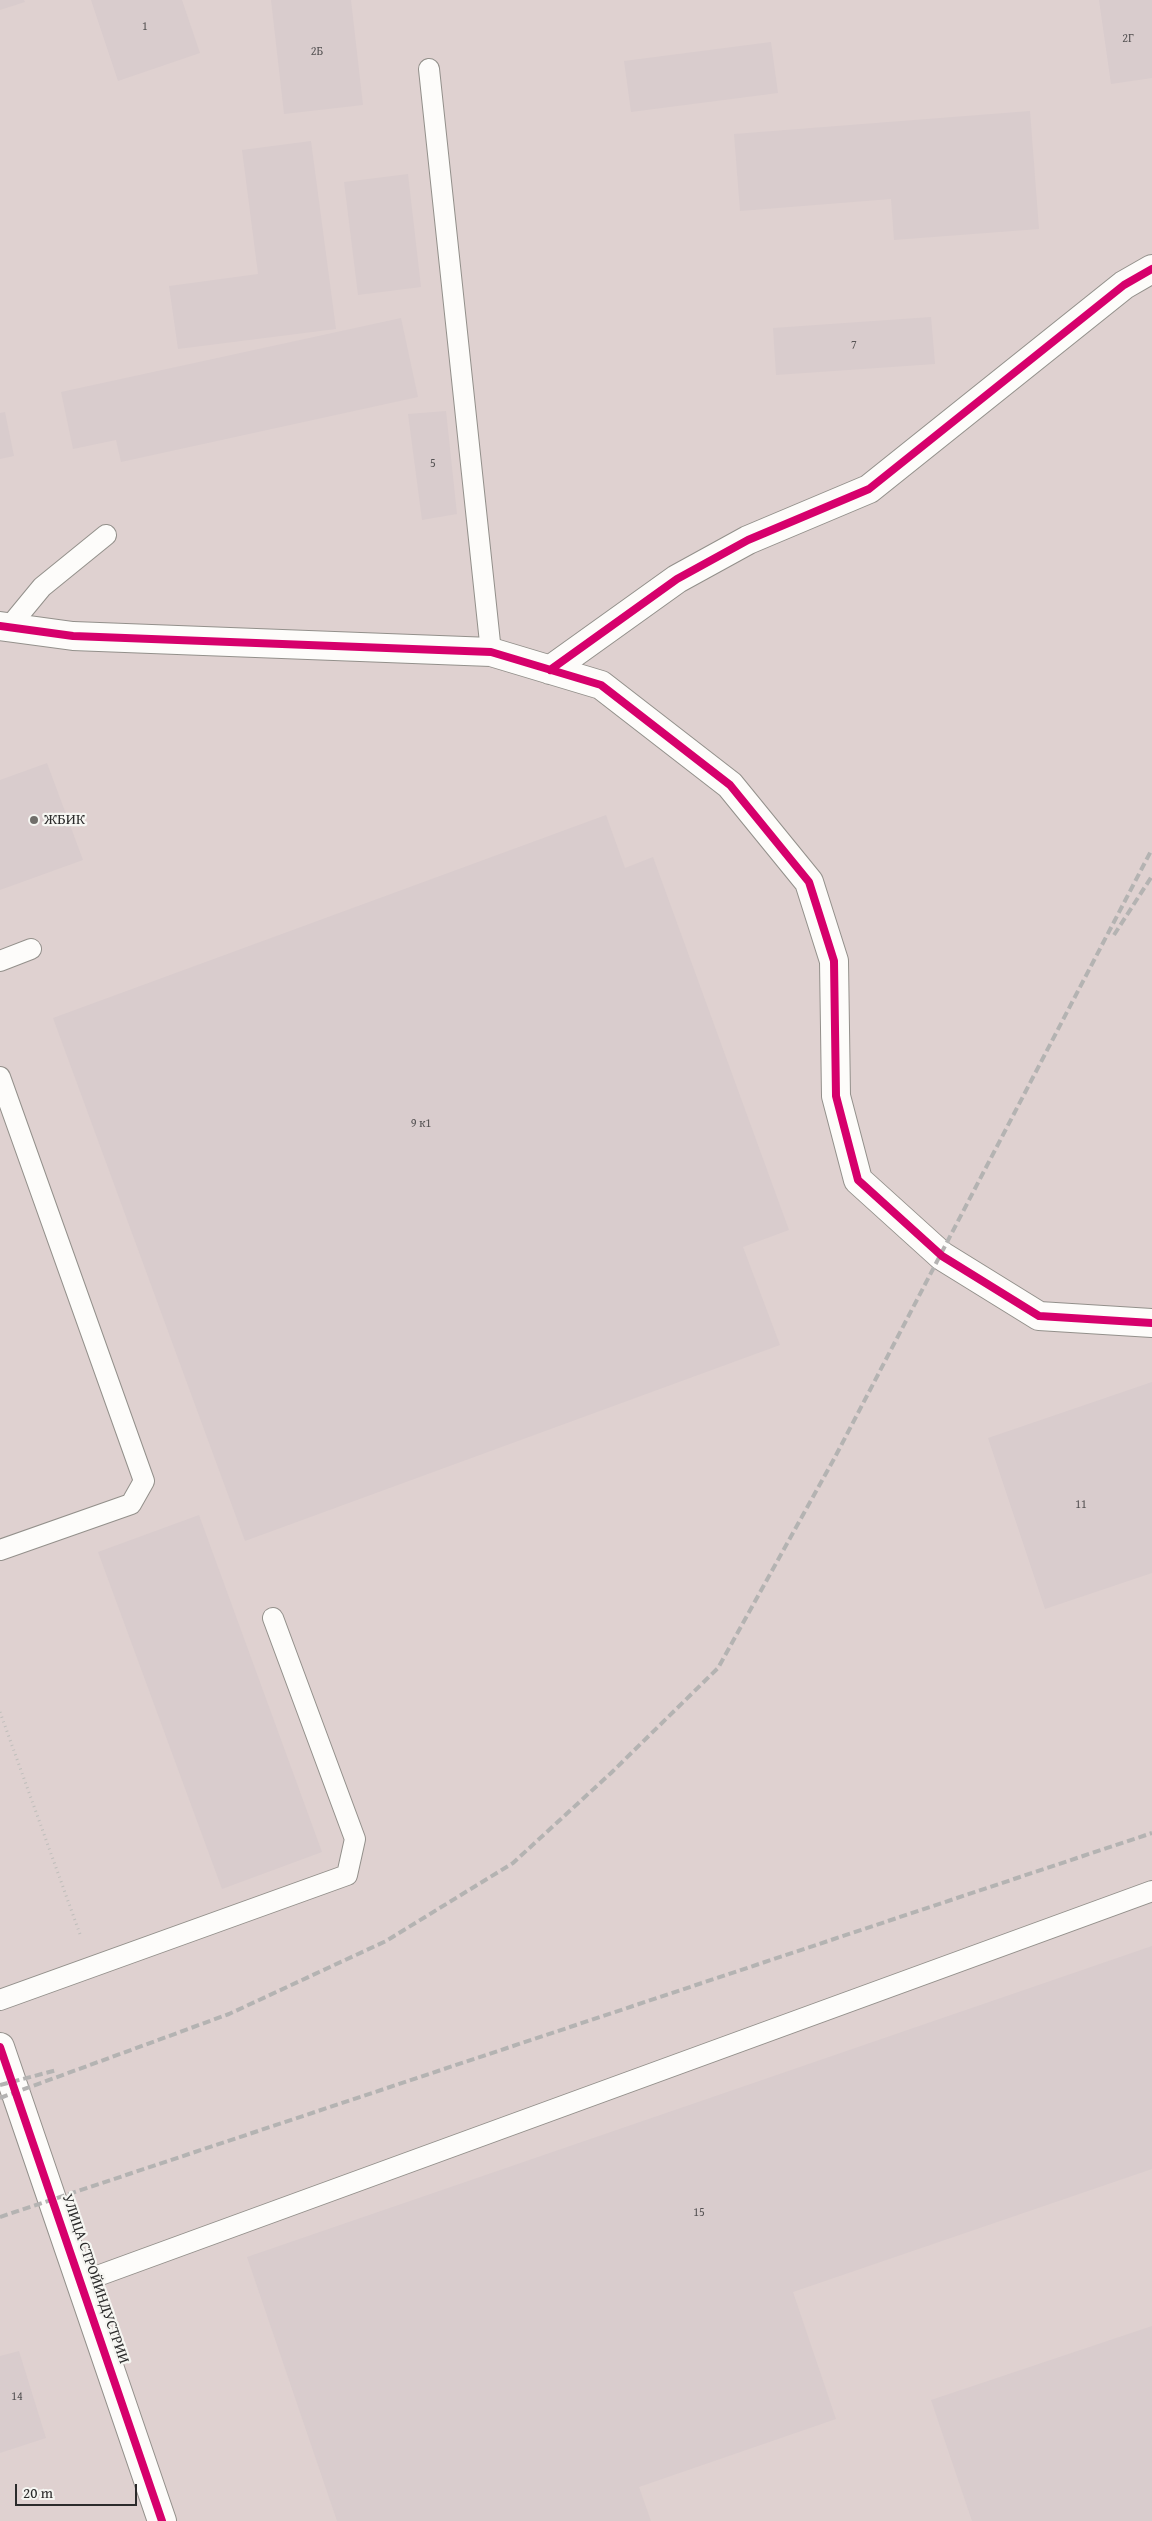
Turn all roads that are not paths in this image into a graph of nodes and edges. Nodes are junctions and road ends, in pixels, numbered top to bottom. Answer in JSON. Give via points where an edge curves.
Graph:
{"nodes":[{"id":1,"x":429,"y":69,"type":"dead end"},
{"id":2,"x":1152,"y":269,"type":"edge"},
{"id":3,"x":106,"y":535,"type":"dead end"},
{"id":4,"x":4,"y":627,"type":"edge"},
{"id":5,"x":491,"y":652,"type":"junction"},
{"id":6,"x":550,"y":670,"type":"junction"},
{"id":7,"x":31,"y":949,"type":"dead end"},
{"id":8,"x":0,"y":961,"type":"edge"},
{"id":9,"x":0,"y":1077,"type":"edge"},
{"id":10,"x":1152,"y":1323,"type":"edge"},
{"id":11,"x":0,"y":1550,"type":"edge"},
{"id":12,"x":274,"y":1618,"type":"dead end"},
{"id":13,"x":1152,"y":1891,"type":"edge"},
{"id":14,"x":0,"y":2000,"type":"edge"},
{"id":15,"x":0,"y":2047,"type":"edge"},
{"id":16,"x":81,"y":2282,"type":"junction"},
{"id":17,"x":162,"y":2521,"type":"edge"}],
"edges":[{"from":1,"to":5,"type":"lane"},
{"from":2,"to":6,"type":"street","via":[[1124,285],[869,489],[748,540],[685,575]]},
{"from":3,"to":4,"type":"lane","via":[[42,588]]},
{"from":4,"to":5,"type":"street","via":[[73,636]]},
{"from":5,"to":6,"type":"street"},
{"from":6,"to":10,"type":"street","via":[[601,686],[730,785],[809,882],[834,961],[836,1096],[858,1180],[942,1256],[1039,1316]]},
{"from":7,"to":8,"type":"lane"},
{"from":9,"to":11,"type":"lane","via":[[144,1481],[132,1504]]},
{"from":12,"to":14,"type":"lane","via":[[355,1839],[347,1875]]},
{"from":13,"to":16,"type":"lane"},
{"from":15,"to":16,"type":"street","name":"УЛИЦА СТРОЙИНДУСТРИИ"},
{"from":16,"to":17,"type":"street","name":"УЛИЦА СТРОЙИНДУСТРИИ"}]}
